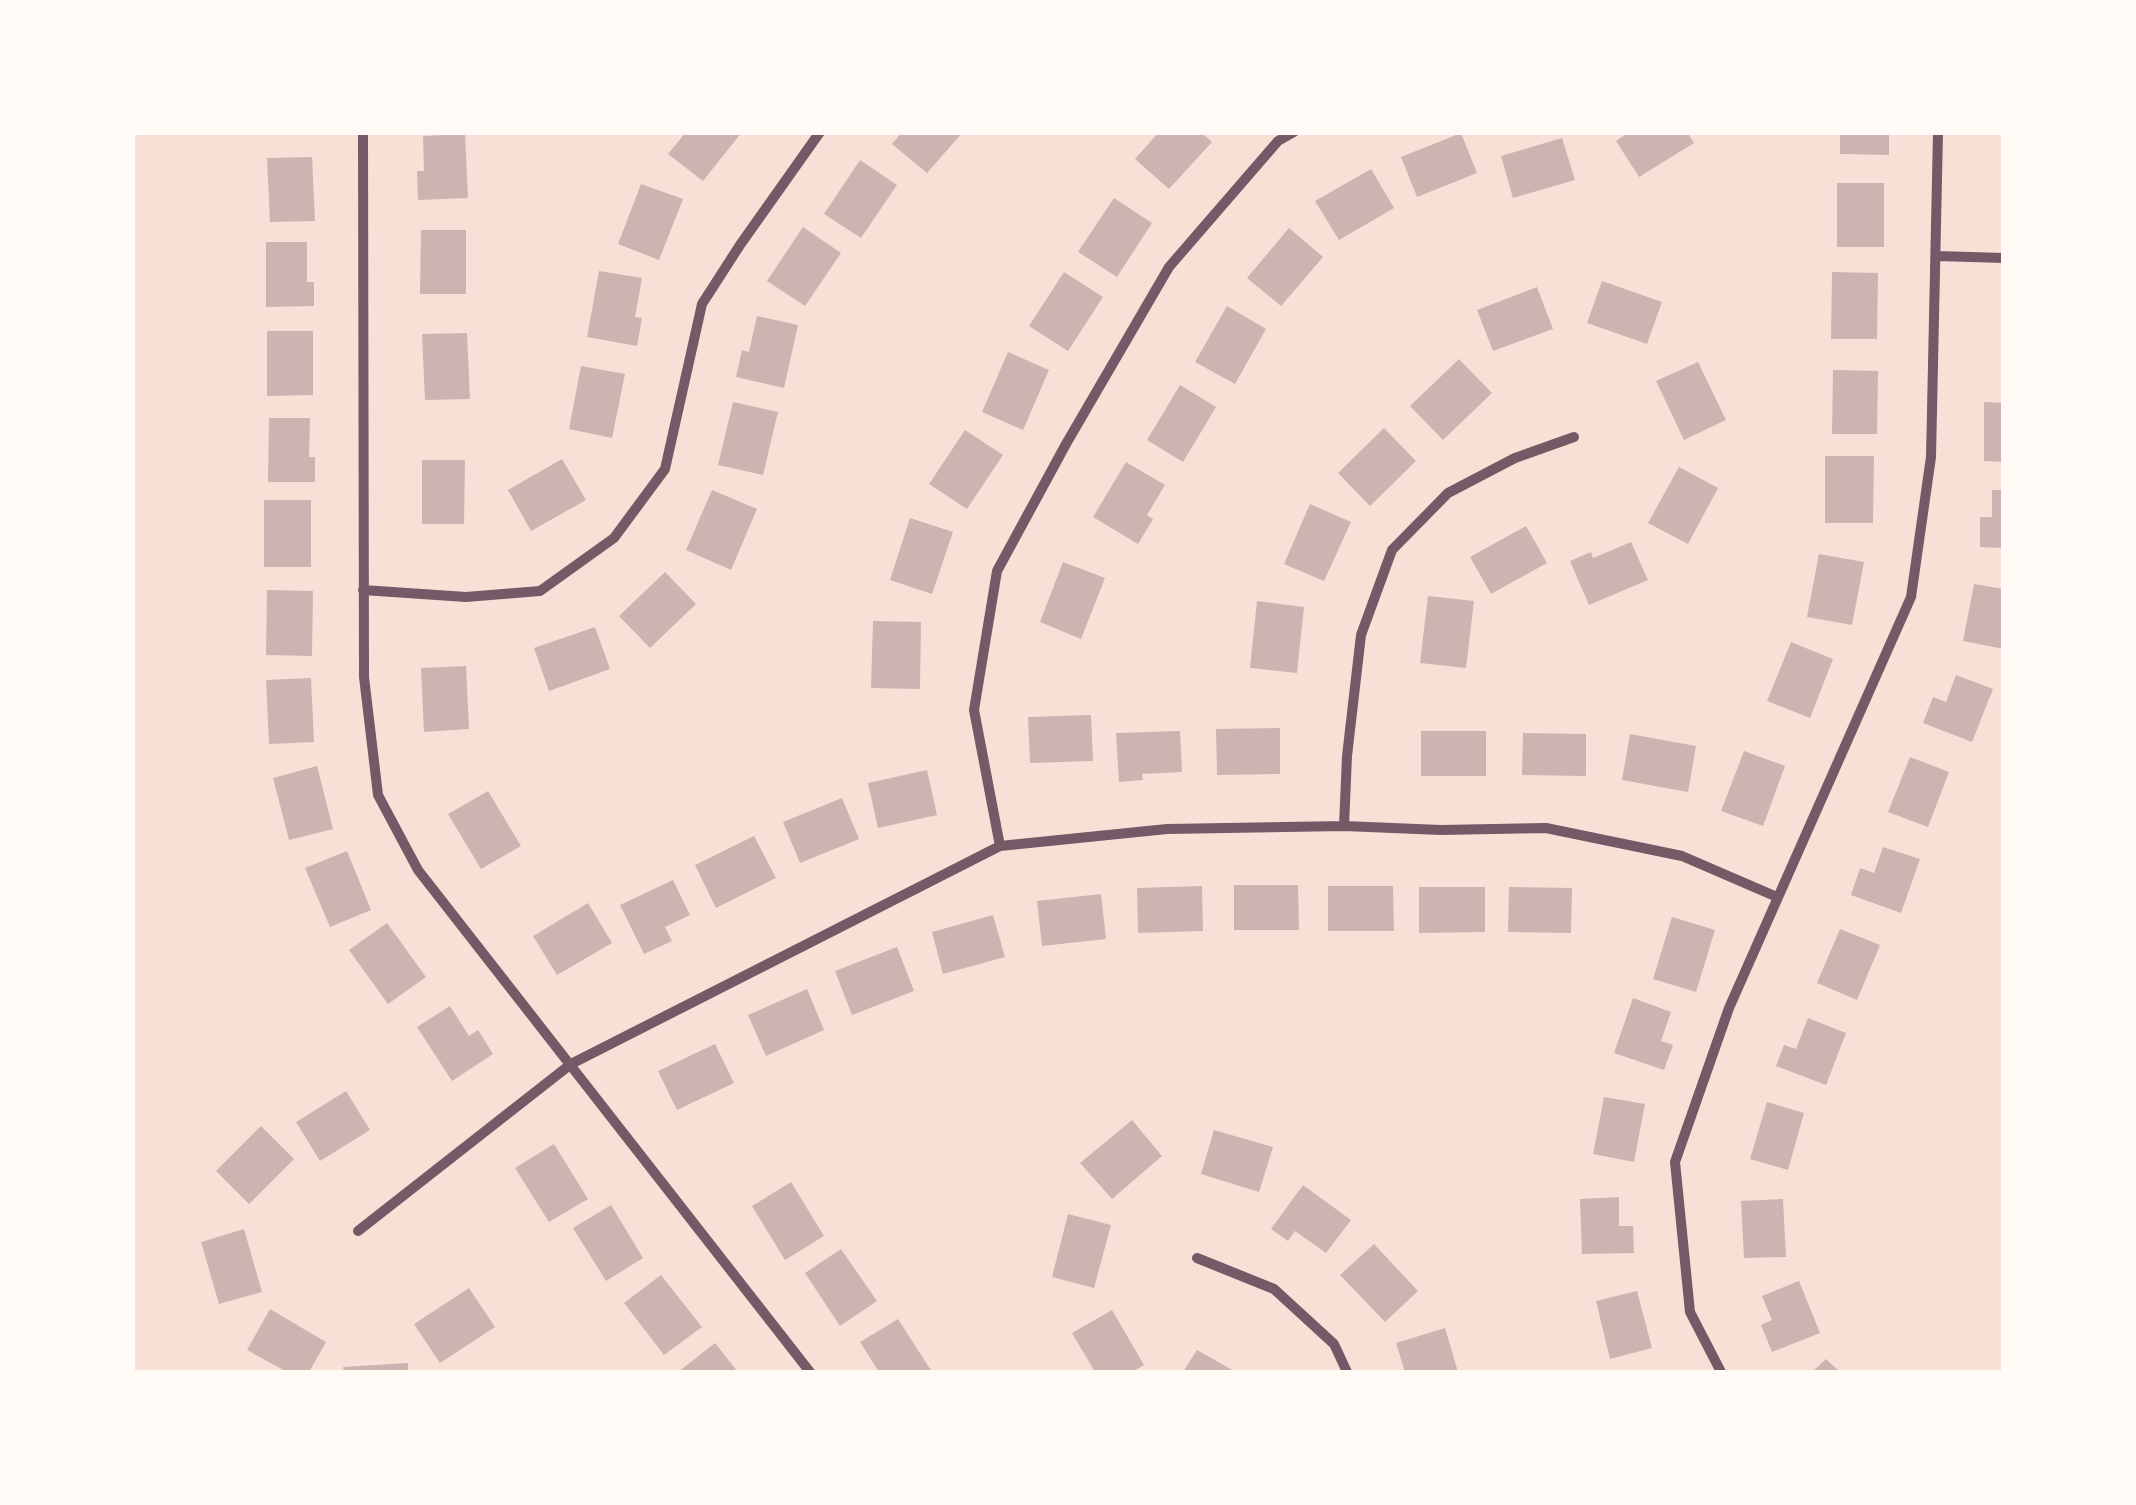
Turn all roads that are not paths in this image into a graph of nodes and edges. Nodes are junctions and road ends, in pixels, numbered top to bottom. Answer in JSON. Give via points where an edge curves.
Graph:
{"nodes":[{"id":1,"x":363,"y":132,"type":"edge"},
{"id":2,"x":820,"y":132,"type":"edge"},
{"id":3,"x":1294,"y":132,"type":"edge"},
{"id":4,"x":1938,"y":132,"type":"edge"},
{"id":5,"x":1937,"y":256,"type":"junction"},
{"id":6,"x":2004,"y":258,"type":"edge"},
{"id":7,"x":1574,"y":437,"type":"dead end"},
{"id":8,"x":363,"y":590,"type":"junction"},
{"id":9,"x":1344,"y":826,"type":"junction"},
{"id":10,"x":1000,"y":846,"type":"junction"},
{"id":11,"x":1777,"y":897,"type":"junction"},
{"id":12,"x":571,"y":1064,"type":"junction"},
{"id":13,"x":358,"y":1231,"type":"dead end"},
{"id":14,"x":1197,"y":1258,"type":"dead end"},
{"id":15,"x":810,"y":1372,"type":"edge"},
{"id":16,"x":1347,"y":1372,"type":"edge"},
{"id":17,"x":1721,"y":1372,"type":"edge"}],
"edges":[{"from":1,"to":8,"type":"street"},
{"from":2,"to":8,"type":"street","via":[[702,304],[665,469],[614,538],[540,592],[466,597]]},
{"from":3,"to":10,"type":"street","via":[[1278,141],[1169,267],[997,571],[974,710]]},
{"from":4,"to":5,"type":"street"},
{"from":5,"to":6,"type":"street"},
{"from":5,"to":11,"type":"street","via":[[1931,456],[1911,597]]},
{"from":7,"to":9,"type":"street","via":[[1448,494],[1392,550],[1362,635]]},
{"from":8,"to":12,"type":"street","via":[[364,677],[378,795],[418,870]]},
{"from":9,"to":10,"type":"street","via":[[1167,829]]},
{"from":9,"to":11,"type":"street","via":[[1546,828],[1682,856]]},
{"from":10,"to":12,"type":"street"},
{"from":11,"to":17,"type":"street","via":[[1675,1162],[1690,1312]]},
{"from":12,"to":13,"type":"street"},
{"from":12,"to":15,"type":"street"},
{"from":14,"to":16,"type":"street","via":[[1274,1289],[1334,1344]]}]}
